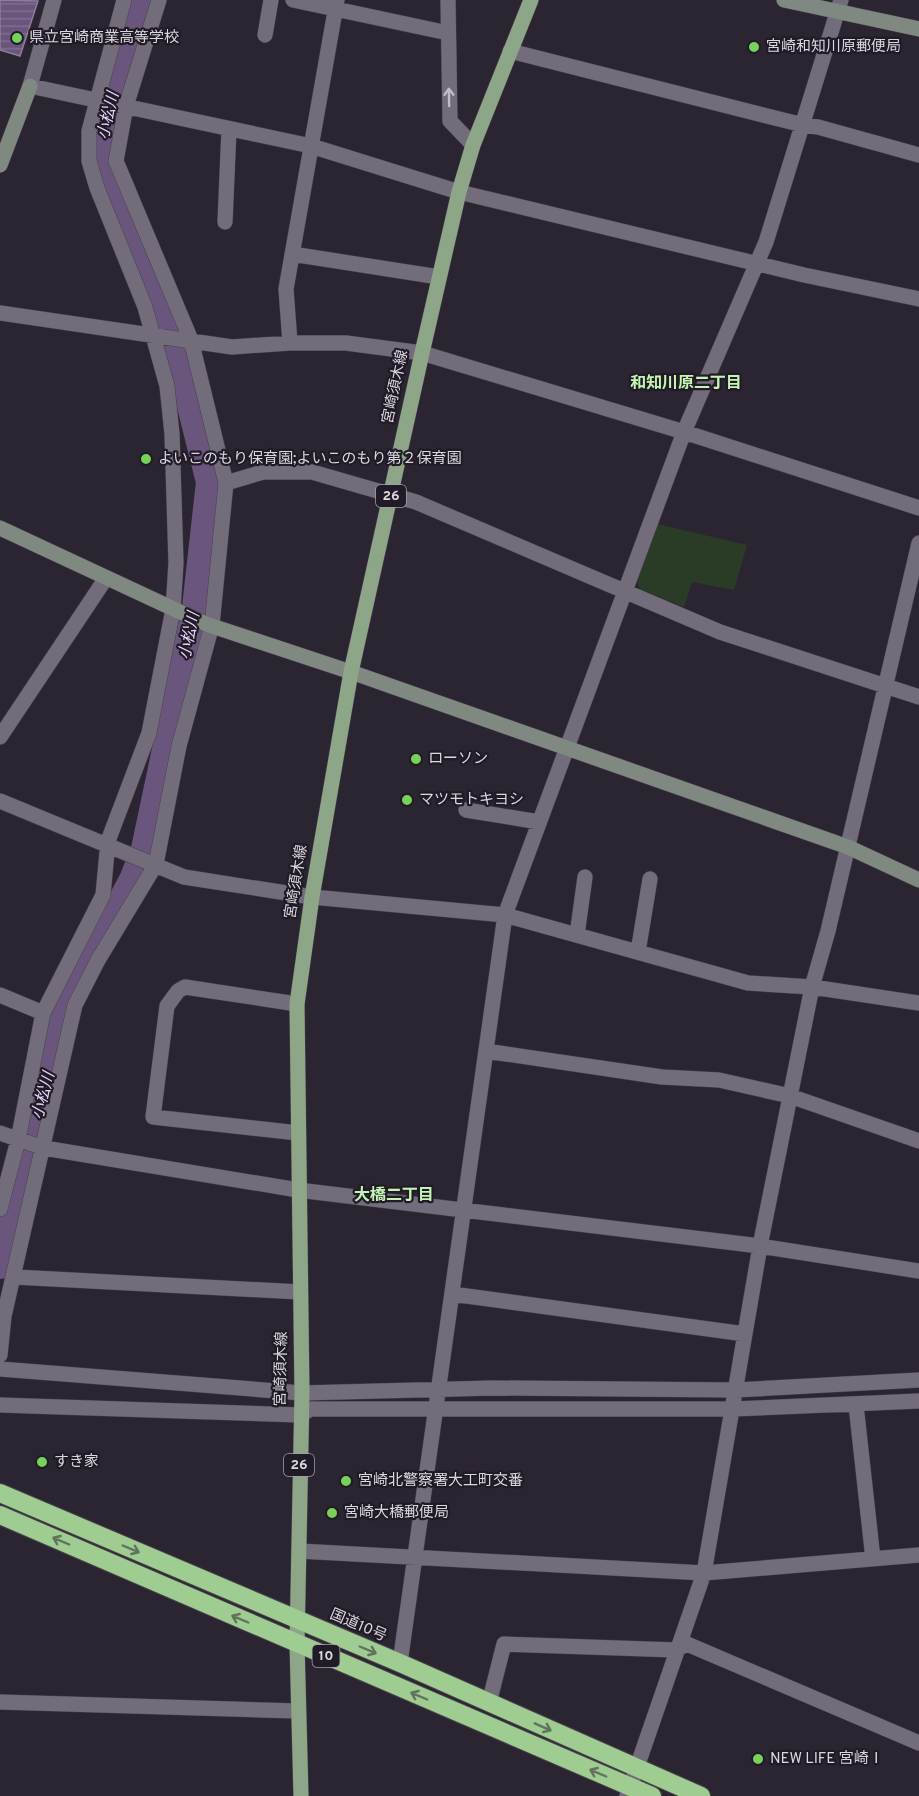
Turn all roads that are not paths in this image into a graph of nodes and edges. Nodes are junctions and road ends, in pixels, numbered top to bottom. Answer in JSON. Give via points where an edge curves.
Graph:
{"nodes":[{"id":1,"x":54,"y":0,"type":"edge"},
{"id":2,"x":124,"y":0,"type":"edge"},
{"id":3,"x":159,"y":0,"type":"edge"},
{"id":4,"x":271,"y":0,"type":"edge"},
{"id":5,"x":294,"y":0,"type":"edge"},
{"id":6,"x":448,"y":0,"type":"edge"},
{"id":7,"x":531,"y":0,"type":"edge"},
{"id":8,"x":784,"y":0,"type":"edge"},
{"id":9,"x":336,"y":5,"type":"edge"},
{"id":10,"x":839,"y":6,"type":"edge"},
{"id":11,"x":919,"y":30,"type":"edge"},
{"id":12,"x":448,"y":33,"type":"junction"},
{"id":13,"x":265,"y":35,"type":"dead end"},
{"id":14,"x":510,"y":51,"type":"junction"},
{"id":15,"x":30,"y":86,"type":"junction"},
{"id":16,"x":97,"y":99,"type":"junction"},
{"id":17,"x":126,"y":106,"type":"junction"},
{"id":18,"x":803,"y":126,"type":"junction"},
{"id":19,"x":229,"y":129,"type":"junction"},
{"id":20,"x":311,"y":146,"type":"junction"},
{"id":21,"x":473,"y":146,"type":"junction"},
{"id":22,"x":919,"y":155,"type":"edge"},
{"id":23,"x":0,"y":165,"type":"edge"},
{"id":24,"x":459,"y":192,"type":"junction"},
{"id":25,"x":225,"y":222,"type":"dead end"},
{"id":26,"x":292,"y":254,"type":"junction"},
{"id":27,"x":756,"y":262,"type":"junction"},
{"id":28,"x":440,"y":277,"type":"junction"},
{"id":29,"x":919,"y":299,"type":"edge"},
{"id":30,"x":0,"y":313,"type":"edge"},
{"id":31,"x":155,"y":334,"type":"junction"},
{"id":32,"x":191,"y":340,"type":"junction"},
{"id":33,"x":290,"y":343,"type":"junction"},
{"id":34,"x":422,"y":353,"type":"junction"},
{"id":35,"x":684,"y":432,"type":"junction"},
{"id":36,"x":226,"y":483,"type":"junction"},
{"id":37,"x":391,"y":495,"type":"junction"},
{"id":38,"x":919,"y":508,"type":"edge"},
{"id":39,"x":0,"y":528,"type":"edge"},
{"id":40,"x":919,"y":543,"type":"edge"},
{"id":41,"x":106,"y":578,"type":"junction"},
{"id":42,"x":624,"y":590,"type":"junction"},
{"id":43,"x":177,"y":610,"type":"junction"},
{"id":44,"x":209,"y":624,"type":"junction"},
{"id":45,"x":351,"y":672,"type":"junction"},
{"id":46,"x":884,"y":686,"type":"junction"},
{"id":47,"x":919,"y":697,"type":"edge"},
{"id":48,"x":0,"y":737,"type":"edge"},
{"id":49,"x":565,"y":748,"type":"junction"},
{"id":50,"x":0,"y":801,"type":"edge"},
{"id":51,"x":466,"y":810,"type":"dead end"},
{"id":52,"x":539,"y":822,"type":"junction"},
{"id":53,"x":108,"y":845,"type":"junction"},
{"id":54,"x":848,"y":847,"type":"junction"},
{"id":55,"x":156,"y":864,"type":"junction"},
{"id":56,"x":585,"y":877,"type":"dead end"},
{"id":57,"x":651,"y":879,"type":"dead end"},
{"id":58,"x":919,"y":880,"type":"edge"},
{"id":59,"x":312,"y":897,"type":"junction"},
{"id":60,"x":505,"y":915,"type":"junction"},
{"id":61,"x":577,"y":935,"type":"junction"},
{"id":62,"x":638,"y":952,"type":"junction"},
{"id":63,"x":812,"y":987,"type":"junction"},
{"id":64,"x":0,"y":995,"type":"edge"},
{"id":65,"x":919,"y":1003,"type":"edge"},
{"id":66,"x":297,"y":1004,"type":"junction"},
{"id":67,"x":43,"y":1013,"type":"junction"},
{"id":68,"x":486,"y":1051,"type":"junction"},
{"id":69,"x":790,"y":1096,"type":"junction"},
{"id":70,"x":0,"y":1133,"type":"edge"},
{"id":71,"x":298,"y":1133,"type":"junction"},
{"id":72,"x":18,"y":1140,"type":"junction"},
{"id":73,"x":919,"y":1141,"type":"edge"},
{"id":74,"x":44,"y":1148,"type":"junction"},
{"id":75,"x":298,"y":1190,"type":"junction"},
{"id":76,"x":0,"y":1209,"type":"edge"},
{"id":77,"x":462,"y":1209,"type":"junction"},
{"id":78,"x":760,"y":1246,"type":"junction"},
{"id":79,"x":919,"y":1270,"type":"edge"},
{"id":80,"x":15,"y":1277,"type":"junction"},
{"id":81,"x":300,"y":1292,"type":"junction"},
{"id":82,"x":452,"y":1294,"type":"junction"},
{"id":83,"x":745,"y":1334,"type":"junction"},
{"id":84,"x":0,"y":1355,"type":"edge"},
{"id":85,"x":0,"y":1369,"type":"edge"},
{"id":86,"x":919,"y":1380,"type":"edge"},
{"id":87,"x":438,"y":1389,"type":"junction"},
{"id":88,"x":736,"y":1390,"type":"junction"},
{"id":89,"x":302,"y":1393,"type":"junction"},
{"id":90,"x":919,"y":1401,"type":"edge"},
{"id":91,"x":0,"y":1405,"type":"edge"},
{"id":92,"x":856,"y":1405,"type":"junction"},
{"id":93,"x":436,"y":1409,"type":"junction"},
{"id":94,"x":733,"y":1409,"type":"junction"},
{"id":95,"x":300,"y":1415,"type":"junction"},
{"id":96,"x":0,"y":1493,"type":"edge"},
{"id":97,"x":0,"y":1515,"type":"edge"},
{"id":98,"x":299,"y":1551,"type":"junction"},
{"id":99,"x":919,"y":1555,"type":"edge"},
{"id":100,"x":415,"y":1557,"type":"junction"},
{"id":101,"x":873,"y":1559,"type":"junction"},
{"id":102,"x":704,"y":1573,"type":"junction"},
{"id":103,"x":297,"y":1620,"type":"junction"},
{"id":104,"x":297,"y":1643,"type":"junction"},
{"id":105,"x":676,"y":1650,"type":"junction"},
{"id":106,"x":400,"y":1663,"type":"junction"},
{"id":107,"x":0,"y":1702,"type":"edge"},
{"id":108,"x":489,"y":1703,"type":"junction"},
{"id":109,"x":297,"y":1711,"type":"junction"},
{"id":110,"x":919,"y":1743,"type":"edge"},
{"id":111,"x":638,"y":1769,"type":"junction"},
{"id":112,"x":628,"y":1791,"type":"edge"},
{"id":113,"x":301,"y":1796,"type":"edge"},
{"id":114,"x":652,"y":1796,"type":"edge"},
{"id":115,"x":701,"y":1796,"type":"edge"}],
"edges":[{"from":1,"to":15,"type":"street"},
{"from":2,"to":16,"type":"street"},
{"from":3,"to":17,"type":"street"},
{"from":4,"to":13,"type":"street"},
{"from":5,"to":9,"type":"street"},
{"from":6,"to":12,"type":"street"},
{"from":7,"to":14,"type":"main road","name":"宮崎須木線","number":"26"},
{"from":8,"to":10,"type":"street"},
{"from":9,"to":12,"type":"street"},
{"from":9,"to":20,"type":"street"},
{"from":10,"to":11,"type":"street"},
{"from":10,"to":18,"type":"street"},
{"from":21,"to":12,"type":"street","one_way":true,"via":[[450,121]]},
{"from":14,"to":18,"type":"street"},
{"from":14,"to":21,"type":"main road","name":"宮崎須木線","number":"26"},
{"from":15,"to":16,"type":"street"},
{"from":15,"to":23,"type":"street"},
{"from":16,"to":17,"type":"street"},
{"from":16,"to":31,"type":"street","via":[[89,131],[89,161]]},
{"from":17,"to":19,"type":"street"},
{"from":17,"to":32,"type":"street","via":[[116,161]]},
{"from":18,"to":22,"type":"street"},
{"from":18,"to":27,"type":"street"},
{"from":19,"to":20,"type":"street"},
{"from":19,"to":25,"type":"street"},
{"from":20,"to":24,"type":"street"},
{"from":20,"to":26,"type":"street"},
{"from":21,"to":24,"type":"main road","name":"宮崎須木線","number":"26"},
{"from":24,"to":27,"type":"street"},
{"from":24,"to":28,"type":"main road","name":"宮崎須木線","number":"26"},
{"from":26,"to":28,"type":"street"},
{"from":26,"to":33,"type":"street","via":[[286,289]]},
{"from":27,"to":29,"type":"street"},
{"from":27,"to":35,"type":"street"},
{"from":28,"to":34,"type":"main road","name":"宮崎須木線","number":"26"},
{"from":30,"to":31,"type":"street"},
{"from":31,"to":32,"type":"street"},
{"from":31,"to":43,"type":"street","via":[[167,386],[172,434]]},
{"from":32,"to":33,"type":"street","via":[[232,347]]},
{"from":32,"to":36,"type":"street"},
{"from":33,"to":34,"type":"street","via":[[346,343]]},
{"from":34,"to":35,"type":"street"},
{"from":34,"to":37,"type":"main road","name":"宮崎須木線","number":"26"},
{"from":35,"to":38,"type":"street"},
{"from":35,"to":42,"type":"street"},
{"from":36,"to":37,"type":"street","via":[[262,472],[312,472]]},
{"from":36,"to":44,"type":"street"},
{"from":37,"to":42,"type":"street"},
{"from":37,"to":45,"type":"main road","name":"宮崎須木線","number":"26"},
{"from":39,"to":41,"type":"street"},
{"from":40,"to":46,"type":"street"},
{"from":41,"to":43,"type":"street"},
{"from":41,"to":48,"type":"street"},
{"from":42,"to":46,"type":"street","via":[[720,632]]},
{"from":42,"to":49,"type":"street"},
{"from":43,"to":44,"type":"street"},
{"from":43,"to":53,"type":"street","via":[[149,733]]},
{"from":44,"to":45,"type":"street"},
{"from":44,"to":55,"type":"street"},
{"from":45,"to":49,"type":"street"},
{"from":45,"to":59,"type":"main road","name":"宮崎須木線","number":"26"},
{"from":46,"to":47,"type":"street"},
{"from":46,"to":54,"type":"street"},
{"from":49,"to":52,"type":"street"},
{"from":49,"to":54,"type":"street"},
{"from":50,"to":53,"type":"street"},
{"from":51,"to":52,"type":"street"},
{"from":52,"to":60,"type":"street"},
{"from":53,"to":55,"type":"street"},
{"from":53,"to":67,"type":"street","via":[[103,895]]},
{"from":54,"to":58,"type":"street"},
{"from":54,"to":63,"type":"street"},
{"from":55,"to":59,"type":"street","via":[[184,877]]},
{"from":55,"to":74,"type":"street","via":[[75,1005]]},
{"from":56,"to":61,"type":"street"},
{"from":57,"to":62,"type":"street"},
{"from":59,"to":60,"type":"street"},
{"from":59,"to":66,"type":"main road","name":"宮崎須木線","number":"26"},
{"from":60,"to":61,"type":"street"},
{"from":60,"to":68,"type":"street"},
{"from":61,"to":62,"type":"street"},
{"from":62,"to":63,"type":"street","via":[[748,983]]},
{"from":63,"to":65,"type":"street"},
{"from":63,"to":69,"type":"street"},
{"from":64,"to":67,"type":"street"},
{"from":66,"to":71,"type":"main road","name":"宮崎須木線","number":"26"},
{"from":66,"to":71,"type":"street","via":[[185,987],[178,992],[167,1006],[153,1117]]},
{"from":67,"to":72,"type":"street"},
{"from":68,"to":69,"type":"street","via":[[662,1077],[719,1080]]},
{"from":68,"to":77,"type":"street"},
{"from":69,"to":73,"type":"street"},
{"from":69,"to":78,"type":"street"},
{"from":70,"to":72,"type":"street"},
{"from":71,"to":75,"type":"main road","name":"宮崎須木線","number":"26"},
{"from":72,"to":74,"type":"street"},
{"from":72,"to":76,"type":"street"},
{"from":74,"to":75,"type":"street"},
{"from":74,"to":80,"type":"street"},
{"from":75,"to":77,"type":"street"},
{"from":75,"to":81,"type":"main road","name":"宮崎須木線","number":"26"},
{"from":77,"to":78,"type":"street"},
{"from":77,"to":82,"type":"street"},
{"from":78,"to":79,"type":"street"},
{"from":78,"to":83,"type":"street"},
{"from":80,"to":81,"type":"street"},
{"from":80,"to":84,"type":"street","via":[[4,1316]]},
{"from":81,"to":89,"type":"main road","name":"宮崎須木線","number":"26"},
{"from":82,"to":83,"type":"street"},
{"from":82,"to":87,"type":"street"},
{"from":83,"to":88,"type":"street"},
{"from":85,"to":89,"type":"street"},
{"from":86,"to":88,"type":"street"},
{"from":87,"to":88,"type":"street"},
{"from":87,"to":89,"type":"street"},
{"from":87,"to":93,"type":"street"},
{"from":88,"to":94,"type":"street"},
{"from":89,"to":95,"type":"main road","name":"宮崎須木線","number":"26"},
{"from":90,"to":92,"type":"street"},
{"from":91,"to":95,"type":"street"},
{"from":92,"to":94,"type":"street"},
{"from":92,"to":101,"type":"street"},
{"from":93,"to":94,"type":"street"},
{"from":93,"to":95,"type":"street","via":[[311,1409]]},
{"from":93,"to":100,"type":"street"},
{"from":94,"to":102,"type":"street"},
{"from":95,"to":98,"type":"main road","name":"宮崎須木線","number":"26"},
{"from":96,"to":103,"type":"highway","name":"国道10号","number":"10","one_way":true},
{"from":104,"to":97,"type":"highway","number":"10","one_way":true},
{"from":98,"to":100,"type":"street"},
{"from":98,"to":103,"type":"main road","name":"宮崎須木線","number":"26"},
{"from":99,"to":101,"type":"street"},
{"from":100,"to":102,"type":"street"},
{"from":100,"to":106,"type":"street"},
{"from":101,"to":102,"type":"street"},
{"from":102,"to":105,"type":"street"},
{"from":103,"to":104,"type":"main road","name":"宮崎須木線","number":"26"},
{"from":103,"to":106,"type":"highway","name":"国道10号","number":"10","one_way":true},
{"from":104,"to":109,"type":"main road","name":"宮崎須木線","number":"26"},
{"from":112,"to":104,"type":"highway","number":"10","one_way":true},
{"from":105,"to":108,"type":"street","via":[[504,1644]]},
{"from":105,"to":110,"type":"street","via":[[687,1644],[708,1652]]},
{"from":105,"to":111,"type":"street"},
{"from":106,"to":108,"type":"highway","name":"国道10号","number":"10"},
{"from":107,"to":109,"type":"street"},
{"from":108,"to":111,"type":"highway","name":"国道10号","number":"10","one_way":true},
{"from":109,"to":113,"type":"main road","name":"宮崎須木線","number":"26"},
{"from":111,"to":112,"type":"street"},
{"from":111,"to":115,"type":"highway","name":"国道10号","number":"10"},
{"from":112,"to":114,"type":"highway","number":"10"}]}
